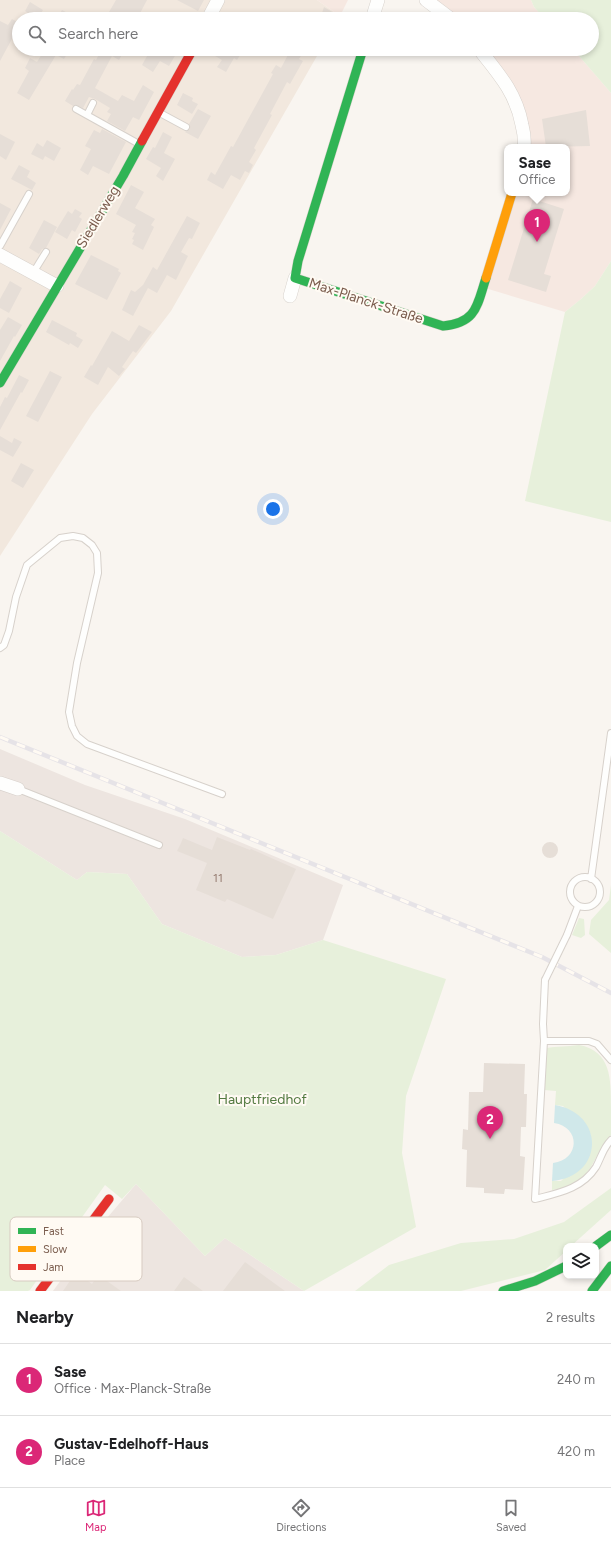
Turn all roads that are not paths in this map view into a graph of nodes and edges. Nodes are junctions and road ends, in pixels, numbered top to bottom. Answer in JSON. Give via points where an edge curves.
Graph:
{"nodes":[{"id":1,"x":218,"y":0,"type":"edge"},
{"id":2,"x":378,"y":0,"type":"edge"},
{"id":3,"x":426,"y":0,"type":"edge"},
{"id":4,"x":212,"y":12,"type":"edge"},
{"id":5,"x":374,"y":12,"type":"edge"},
{"id":6,"x":442,"y":12,"type":"edge"},
{"id":7,"x":189,"y":56,"type":"edge"},
{"id":8,"x":361,"y":56,"type":"edge"},
{"id":9,"x":485,"y":56,"type":"edge"},
{"id":10,"x":93,"y":103,"type":"dead end"},
{"id":11,"x":76,"y":109,"type":"dead end"},
{"id":12,"x":159,"y":112,"type":"junction"},
{"id":13,"x":87,"y":115,"type":"junction"},
{"id":14,"x":186,"y":127,"type":"dead end"},
{"id":15,"x":524,"y":144,"type":"edge"},
{"id":16,"x":140,"y":145,"type":"junction"},
{"id":17,"x":29,"y":194,"type":"dead end"},
{"id":18,"x":511,"y":196,"type":"edge"},
{"id":19,"x":0,"y":246,"type":"edge"},
{"id":20,"x":46,"y":252,"type":"dead end"},
{"id":21,"x":0,"y":255,"type":"edge"},
{"id":22,"x":33,"y":273,"type":"junction"},
{"id":23,"x":295,"y":278,"type":"junction"},
{"id":24,"x":58,"y":286,"type":"junction"},
{"id":25,"x":290,"y":296,"type":"dead end"},
{"id":26,"x":0,"y":383,"type":"edge"},
{"id":27,"x":0,"y":648,"type":"edge"},
{"id":28,"x":611,"y":732,"type":"edge"},
{"id":29,"x":0,"y":783,"type":"edge"},
{"id":30,"x":18,"y":789,"type":"joint"},
{"id":31,"x":222,"y":794,"type":"dead end"},
{"id":32,"x":159,"y":846,"type":"dead end"},
{"id":33,"x":591,"y":878,"type":"junction"},
{"id":34,"x":578,"y":906,"type":"junction"},
{"id":35,"x":544,"y":1041,"type":"junction"},
{"id":36,"x":611,"y":1060,"type":"edge"},
{"id":37,"x":611,"y":1140,"type":"edge"},
{"id":38,"x":110,"y":1199,"type":"dead end"},
{"id":39,"x":96,"y":1217,"type":"edge"},
{"id":40,"x":611,"y":1235,"type":"edge"},
{"id":41,"x":599,"y":1244,"type":"edge"},
{"id":42,"x":611,"y":1266,"type":"edge"},
{"id":43,"x":563,"y":1268,"type":"edge"},
{"id":44,"x":48,"y":1281,"type":"edge"},
{"id":45,"x":40,"y":1291,"type":"edge"},
{"id":46,"x":502,"y":1291,"type":"edge"},
{"id":47,"x":592,"y":1291,"type":"edge"}],
"edges":[{"from":1,"to":4,"type":"street"},
{"from":2,"to":5,"type":"street"},
{"from":3,"to":6,"type":"street"},
{"from":7,"to":12,"type":"main road","name":"Siedlerweg"},
{"from":8,"to":23,"type":"main road","name":"Max-Planck-Straße"},
{"from":9,"to":15,"type":"street","via":[[510,90],[516,103]]},
{"from":10,"to":13,"type":"lane"},
{"from":11,"to":13,"type":"lane"},
{"from":12,"to":14,"type":"lane"},
{"from":12,"to":16,"type":"main road","name":"Siedlerweg"},
{"from":13,"to":16,"type":"lane"},
{"from":16,"to":24,"type":"main road","name":"Siedlerweg"},
{"from":17,"to":19,"type":"lane"},
{"from":18,"to":23,"type":"main road","name":"Max-Planck-Straße","via":[[476,310],[466,320],[454,325],[443,326]]},
{"from":20,"to":22,"type":"lane"},
{"from":21,"to":22,"type":"street"},
{"from":22,"to":24,"type":"street"},
{"from":23,"to":25,"type":"street"},
{"from":24,"to":26,"type":"main road","name":"Siedlerweg"},
{"from":27,"to":31,"type":"lane","via":[[4,644],[27,565],[60,538],[83,538],[97,553],[98,573],[77,663],[69,712],[72,726],[87,744]]},
{"from":28,"to":33,"type":"lane"},
{"from":29,"to":30,"type":"street"},
{"from":30,"to":32,"type":"lane"},
{"from":33,"to":34,"type":"lane","via":[[597,883],[599,896],[590,906]]},
{"from":33,"to":34,"type":"lane","via":[[583,877],[570,887],[571,898]]},
{"from":34,"to":35,"type":"lane","bridge":true,"via":[[545,980]]},
{"from":35,"to":36,"type":"lane","via":[[589,1041],[597,1044]]},
{"from":35,"to":37,"type":"lane","via":[[535,1199],[568,1191],[581,1183],[593,1170]]},
{"from":38,"to":39,"type":"main road"},
{"from":40,"to":41,"type":"main road"},
{"from":42,"to":47,"type":"main road"},
{"from":43,"to":46,"type":"main road","via":[[522,1286]]},
{"from":44,"to":45,"type":"main road"}]}
